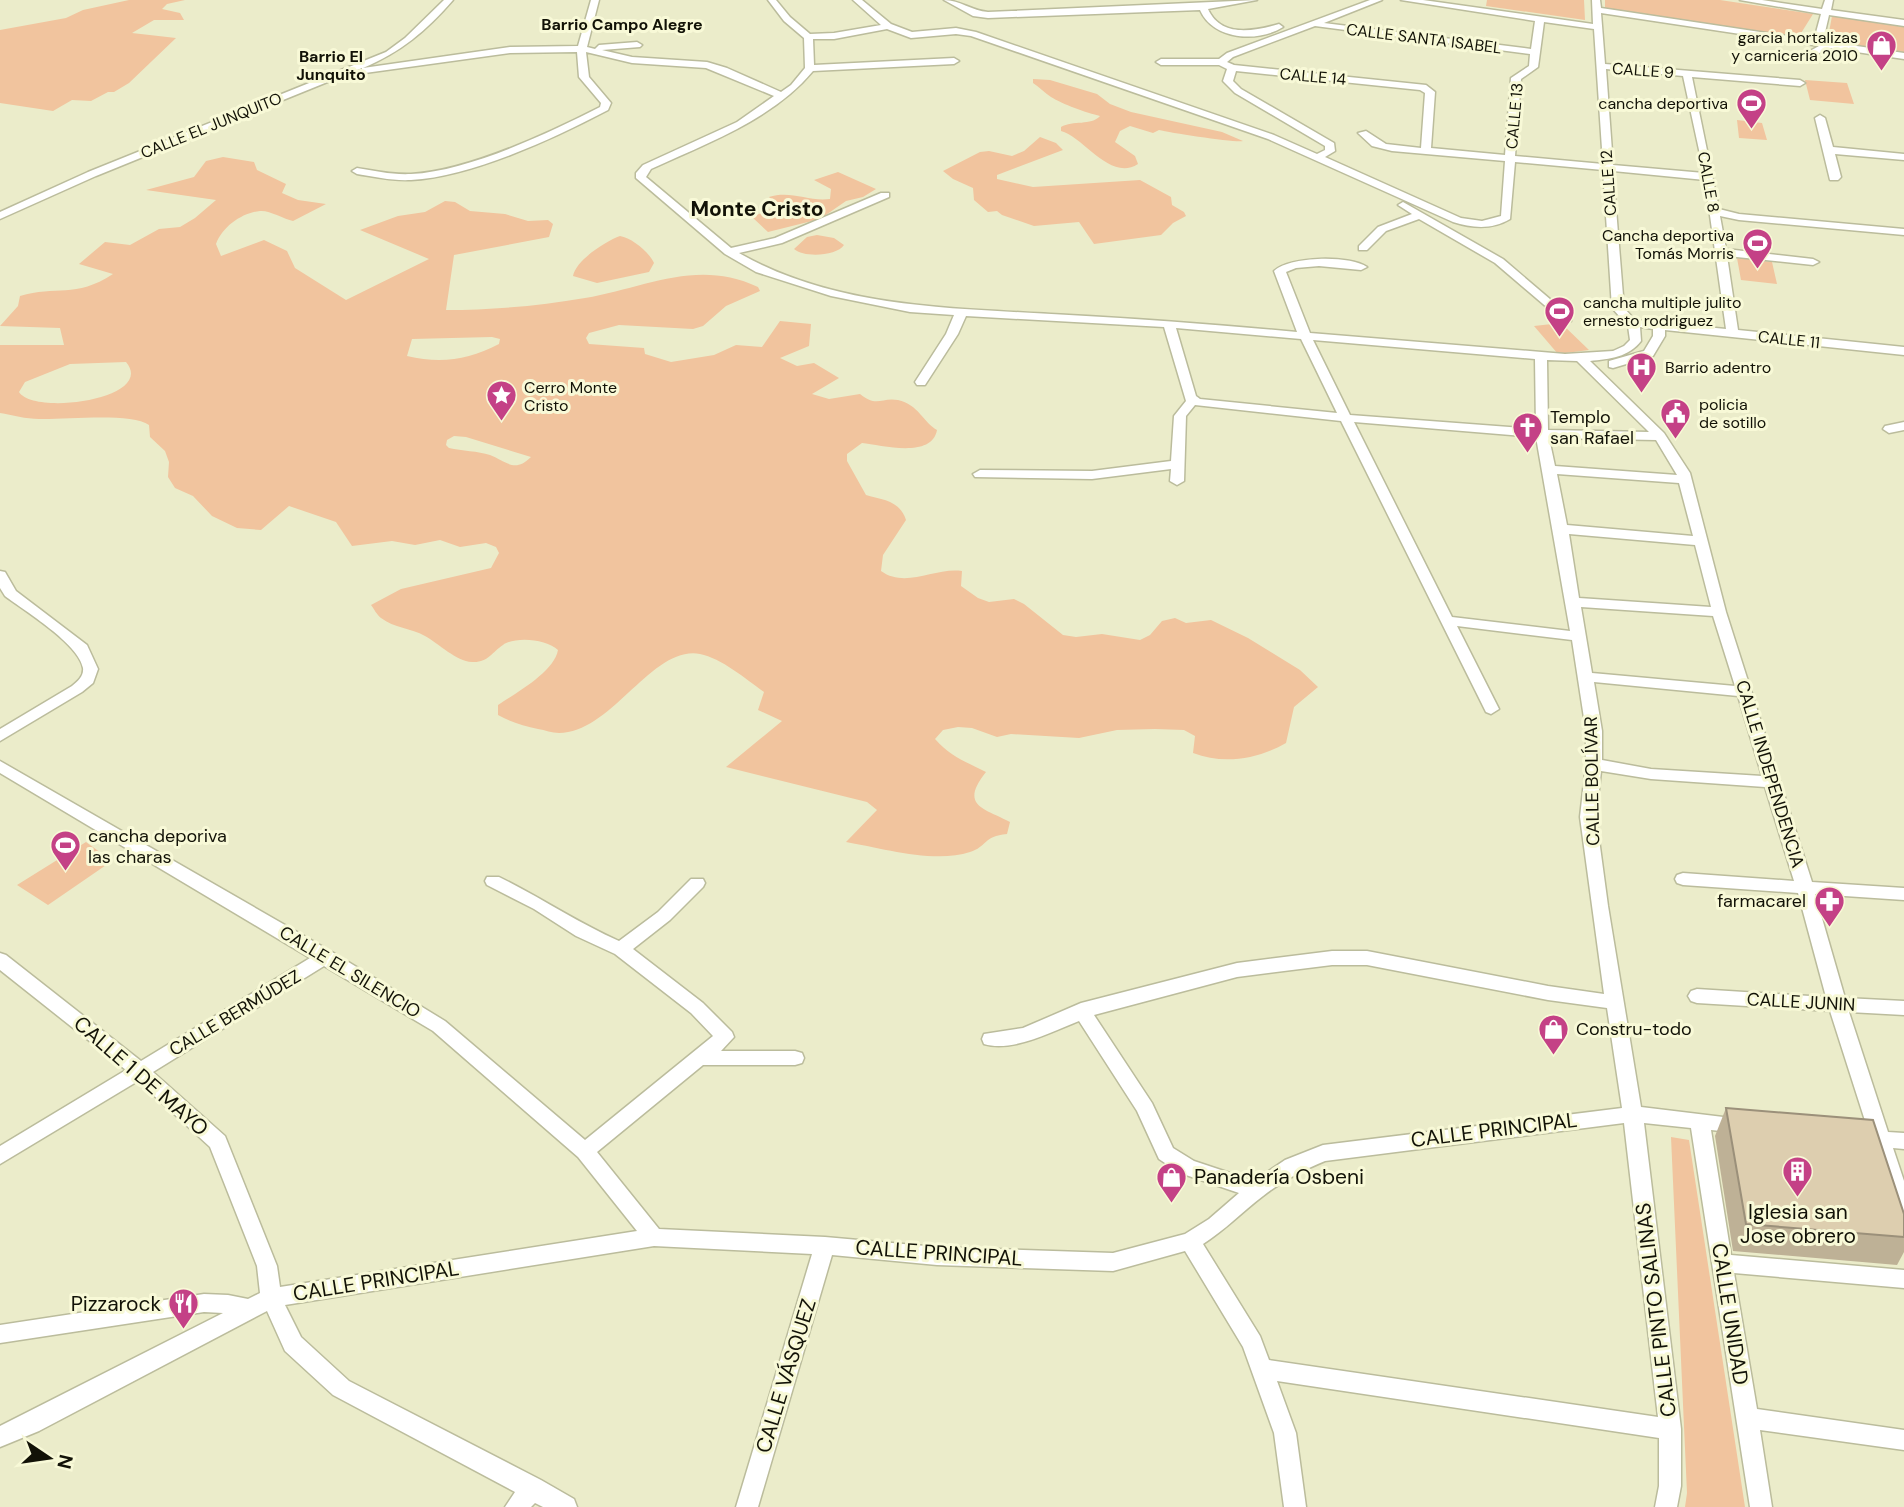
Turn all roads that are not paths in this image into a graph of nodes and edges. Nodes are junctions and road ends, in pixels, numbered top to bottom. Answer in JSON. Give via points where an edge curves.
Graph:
{"nodes":[{"id":1,"x":449,"y":0,"type":"edge"},
{"id":2,"x":595,"y":0,"type":"edge"},
{"id":3,"x":772,"y":0,"type":"edge"},
{"id":4,"x":857,"y":0,"type":"edge"},
{"id":5,"x":948,"y":0,"type":"edge"},
{"id":6,"x":1253,"y":0,"type":"edge"},
{"id":7,"x":1350,"y":0,"type":"edge"},
{"id":8,"x":1378,"y":0,"type":"edge"},
{"id":9,"x":1405,"y":0,"type":"edge"},
{"id":10,"x":1481,"y":0,"type":"edge"},
{"id":11,"x":1744,"y":0,"type":"edge"},
{"id":12,"x":1766,"y":0,"type":"edge"},
{"id":13,"x":1221,"y":3,"type":"edge"},
{"id":14,"x":1596,"y":5,"type":"edge"},
{"id":15,"x":1203,"y":7,"type":"junction"},
{"id":16,"x":1827,"y":7,"type":"edge"},
{"id":17,"x":1480,"y":11,"type":"junction"},
{"id":18,"x":1540,"y":19,"type":"junction"},
{"id":19,"x":1904,"y":21,"type":"edge"},
{"id":20,"x":1313,"y":24,"type":"junction"},
{"id":21,"x":888,"y":26,"type":"junction"},
{"id":22,"x":1596,"y":27,"type":"junction"},
{"id":23,"x":808,"y":37,"type":"junction"},
{"id":24,"x":1818,"y":42,"type":"junction"},
{"id":25,"x":1829,"y":44,"type":"junction"},
{"id":26,"x":638,"y":45,"type":"dead end"},
{"id":27,"x":583,"y":49,"type":"junction"},
{"id":28,"x":1535,"y":52,"type":"junction"},
{"id":29,"x":1903,"y":57,"type":"edge"},
{"id":30,"x":1802,"y":60,"type":"dead end"},
{"id":31,"x":954,"y":61,"type":"dead end"},
{"id":32,"x":1161,"y":62,"type":"dead end"},
{"id":33,"x":1221,"y":62,"type":"junction"},
{"id":34,"x":1599,"y":66,"type":"junction"},
{"id":35,"x":810,"y":68,"type":"junction"},
{"id":36,"x":1233,"y":68,"type":"junction"},
{"id":37,"x":347,"y":72,"type":"junction"},
{"id":38,"x":1687,"y":73,"type":"junction"},
{"id":39,"x":1800,"y":83,"type":"dead end"},
{"id":40,"x":780,"y":95,"type":"junction"},
{"id":41,"x":1820,"y":118,"type":"dead end"},
{"id":42,"x":1363,"y":133,"type":"dead end"},
{"id":43,"x":1829,"y":150,"type":"junction"},
{"id":44,"x":1426,"y":151,"type":"junction"},
{"id":45,"x":1320,"y":156,"type":"junction"},
{"id":46,"x":1904,"y":157,"type":"edge"},
{"id":47,"x":1510,"y":158,"type":"junction"},
{"id":48,"x":1608,"y":167,"type":"junction"},
{"id":49,"x":357,"y":171,"type":"dead end"},
{"id":50,"x":1709,"y":177,"type":"junction"},
{"id":51,"x":1834,"y":178,"type":"dead end"},
{"id":52,"x":1370,"y":183,"type":"junction"},
{"id":53,"x":885,"y":195,"type":"dead end"},
{"id":54,"x":1715,"y":211,"type":"junction"},
{"id":55,"x":1420,"y":215,"type":"junction"},
{"id":56,"x":0,"y":216,"type":"edge"},
{"id":57,"x":1717,"y":224,"type":"junction"},
{"id":58,"x":1904,"y":234,"type":"edge"},
{"id":59,"x":1363,"y":248,"type":"dead end"},
{"id":60,"x":729,"y":252,"type":"junction"},
{"id":61,"x":1721,"y":252,"type":"junction"},
{"id":62,"x":1813,"y":261,"type":"dead end"},
{"id":63,"x":1361,"y":267,"type":"dead end"},
{"id":64,"x":962,"y":311,"type":"junction"},
{"id":65,"x":1567,"y":319,"type":"dead end"},
{"id":66,"x":1632,"y":323,"type":"junction"},
{"id":67,"x":1169,"y":324,"type":"junction"},
{"id":68,"x":1659,"y":326,"type":"junction"},
{"id":69,"x":1733,"y":334,"type":"junction"},
{"id":70,"x":1305,"y":335,"type":"junction"},
{"id":71,"x":1904,"y":351,"type":"edge"},
{"id":72,"x":1541,"y":361,"type":"junction"},
{"id":73,"x":1584,"y":362,"type":"junction"},
{"id":74,"x":921,"y":382,"type":"dead end"},
{"id":75,"x":1193,"y":401,"type":"junction"},
{"id":76,"x":1347,"y":418,"type":"junction"},
{"id":77,"x":1904,"y":426,"type":"edge"},
{"id":78,"x":1889,"y":429,"type":"dead end"},
{"id":79,"x":1542,"y":433,"type":"junction"},
{"id":80,"x":1660,"y":436,"type":"junction"},
{"id":81,"x":1177,"y":464,"type":"junction"},
{"id":82,"x":1549,"y":469,"type":"junction"},
{"id":83,"x":980,"y":474,"type":"dead end"},
{"id":84,"x":1685,"y":480,"type":"junction"},
{"id":85,"x":1177,"y":481,"type":"dead end"},
{"id":86,"x":1561,"y":529,"type":"junction"},
{"id":87,"x":1701,"y":541,"type":"junction"},
{"id":88,"x":0,"y":575,"type":"edge"},
{"id":89,"x":1573,"y":602,"type":"junction"},
{"id":90,"x":1719,"y":612,"type":"junction"},
{"id":91,"x":1448,"y":621,"type":"junction"},
{"id":92,"x":1578,"y":636,"type":"junction"},
{"id":93,"x":1586,"y":677,"type":"junction"},
{"id":94,"x":1744,"y":692,"type":"junction"},
{"id":95,"x":1491,"y":709,"type":"dead end"},
{"id":96,"x":0,"y":736,"type":"edge"},
{"id":97,"x":1594,"y":764,"type":"junction"},
{"id":98,"x":0,"y":766,"type":"edge"},
{"id":99,"x":1772,"y":782,"type":"junction"},
{"id":100,"x":1683,"y":879,"type":"dead end"},
{"id":101,"x":493,"y":881,"type":"dead end"},
{"id":102,"x":697,"y":883,"type":"dead end"},
{"id":103,"x":1805,"y":888,"type":"junction"},
{"id":104,"x":1904,"y":894,"type":"edge"},
{"id":105,"x":621,"y":950,"type":"junction"},
{"id":106,"x":326,"y":957,"type":"junction"},
{"id":107,"x":0,"y":960,"type":"edge"},
{"id":108,"x":1697,"y":996,"type":"dead end"},
{"id":109,"x":1616,"y":1002,"type":"junction"},
{"id":110,"x":1837,"y":1003,"type":"junction"},
{"id":111,"x":1904,"y":1008,"type":"edge"},
{"id":112,"x":1081,"y":1010,"type":"junction"},
{"id":113,"x":991,"y":1039,"type":"dead end"},
{"id":114,"x":700,"y":1058,"type":"junction"},
{"id":115,"x":795,"y":1058,"type":"dead end"},
{"id":116,"x":140,"y":1071,"type":"junction"},
{"id":117,"x":1633,"y":1114,"type":"junction"},
{"id":118,"x":1700,"y":1121,"type":"junction"},
{"id":119,"x":1767,"y":1128,"type":"edge"},
{"id":120,"x":1833,"y":1134,"type":"edge"},
{"id":121,"x":1882,"y":1139,"type":"junction"},
{"id":122,"x":1904,"y":1141,"type":"edge"},
{"id":123,"x":585,"y":1151,"type":"junction"},
{"id":124,"x":0,"y":1156,"type":"edge"},
{"id":125,"x":1256,"y":1190,"type":"junction"},
{"id":126,"x":1904,"y":1212,"type":"edge"},
{"id":127,"x":654,"y":1237,"type":"junction"},
{"id":128,"x":1190,"y":1241,"type":"junction"},
{"id":129,"x":825,"y":1246,"type":"junction"},
{"id":130,"x":1723,"y":1264,"type":"junction"},
{"id":131,"x":1904,"y":1279,"type":"edge"},
{"id":132,"x":271,"y":1298,"type":"junction"},
{"id":133,"x":250,"y":1309,"type":"junction"},
{"id":134,"x":0,"y":1334,"type":"edge"},
{"id":135,"x":1262,"y":1369,"type":"junction"},
{"id":136,"x":1747,"y":1418,"type":"junction"},
{"id":137,"x":1670,"y":1429,"type":"junction"},
{"id":138,"x":0,"y":1437,"type":"edge"},
{"id":139,"x":1904,"y":1440,"type":"edge"},
{"id":140,"x":533,"y":1488,"type":"junction"},
{"id":141,"x":516,"y":1507,"type":"edge"},
{"id":142,"x":566,"y":1507,"type":"edge"},
{"id":143,"x":747,"y":1507,"type":"edge"},
{"id":144,"x":1295,"y":1507,"type":"edge"},
{"id":145,"x":1666,"y":1507,"type":"edge"},
{"id":146,"x":1760,"y":1507,"type":"edge"}],
"edges":[{"from":1,"to":37,"type":"street","name":"CALLE EL JUNQUITO","via":[[389,54]]},
{"from":2,"to":27,"type":"street"},
{"from":3,"to":23,"type":"street"},
{"from":4,"to":21,"type":"street"},
{"from":5,"to":15,"type":"street","via":[[988,15]]},
{"from":6,"to":13,"type":"street"},
{"from":7,"to":15,"type":"street","via":[[1257,33],[1228,32],[1208,20]]},
{"from":8,"to":20,"type":"street","name":"CALLE 14"},
{"from":9,"to":17,"type":"street"},
{"from":10,"to":17,"type":"street"},
{"from":11,"to":16,"type":"street"},
{"from":12,"to":16,"type":"street"},
{"from":13,"to":15,"type":"street"},
{"from":14,"to":22,"type":"street","name":"CALLE 12"},
{"from":14,"to":24,"type":"street"},
{"from":16,"to":19,"type":"street"},
{"from":16,"to":24,"type":"street"},
{"from":17,"to":18,"type":"street"},
{"from":18,"to":22,"type":"street"},
{"from":18,"to":28,"type":"street","name":"CALLE 13"},
{"from":20,"to":28,"type":"street","name":"CALLE SANTA ISABEL"},
{"from":20,"to":33,"type":"street","name":"CALLE 14"},
{"from":21,"to":23,"type":"street"},
{"from":21,"to":45,"type":"street","via":[[911,35],[973,34]]},
{"from":22,"to":34,"type":"street","name":"CALLE 12"},
{"from":23,"to":35,"type":"street"},
{"from":24,"to":25,"type":"street"},
{"from":25,"to":29,"type":"street"},
{"from":25,"to":30,"type":"street"},
{"from":26,"to":27,"type":"street"},
{"from":27,"to":37,"type":"street","via":[[510,50]]},
{"from":27,"to":40,"type":"street","via":[[632,60],[707,65]]},
{"from":27,"to":49,"type":"street","via":[[584,77],[606,103],[601,110],[453,168],[390,177]]},
{"from":28,"to":47,"type":"street","name":"CALLE 13","via":[[1533,67],[1516,78]]},
{"from":31,"to":35,"type":"street"},
{"from":32,"to":33,"type":"street"},
{"from":33,"to":36,"type":"street","name":"CALLE 14"},
{"from":34,"to":38,"type":"street","name":"CALLE 9"},
{"from":34,"to":48,"type":"street","name":"CALLE 12"},
{"from":35,"to":40,"type":"street"},
{"from":36,"to":44,"type":"street","name":"CALLE 14","via":[[1423,87],[1430,92]]},
{"from":36,"to":45,"type":"street","via":[[1228,81],[1238,91],[1330,145],[1330,151]]},
{"from":37,"to":56,"type":"street","name":"CALLE EL JUNQUITO","via":[[92,174]]},
{"from":38,"to":39,"type":"street","name":"CALLE 9"},
{"from":38,"to":50,"type":"street","name":"CALLE 8"},
{"from":40,"to":60,"type":"street","via":[[740,124],[641,173],[649,186]]},
{"from":41,"to":43,"type":"street"},
{"from":42,"to":44,"type":"street","via":[[1378,145]]},
{"from":43,"to":46,"type":"street"},
{"from":43,"to":51,"type":"street"},
{"from":44,"to":47,"type":"street"},
{"from":45,"to":52,"type":"street"},
{"from":47,"to":48,"type":"street"},
{"from":47,"to":52,"type":"street","name":"CALLE 13","via":[[1502,221],[1464,222]]},
{"from":48,"to":50,"type":"street"},
{"from":48,"to":66,"type":"street","name":"CALLE 12","via":[[1618,308]]},
{"from":50,"to":54,"type":"street","name":"CALLE 8"},
{"from":52,"to":55,"type":"street"},
{"from":53,"to":60,"type":"street","via":[[778,241]]},
{"from":54,"to":57,"type":"street","name":"CALLE 8"},
{"from":54,"to":58,"type":"street"},
{"from":55,"to":59,"type":"street","via":[[1382,229]]},
{"from":55,"to":65,"type":"street","via":[[1499,261]]},
{"from":57,"to":58,"type":"street"},
{"from":57,"to":61,"type":"street","name":"CALLE 8"},
{"from":60,"to":64,"type":"street","via":[[760,270],[831,293],[911,309]]},
{"from":61,"to":62,"type":"street"},
{"from":61,"to":69,"type":"street","name":"CALLE 8"},
{"from":63,"to":70,"type":"street","via":[[1334,263],[1282,268],[1281,279]]},
{"from":64,"to":67,"type":"street"},
{"from":64,"to":74,"type":"street","via":[[953,334]]},
{"from":66,"to":68,"type":"street","name":"CALLE 11"},
{"from":66,"to":73,"type":"street","via":[[1637,332],[1629,349]]},
{"from":67,"to":70,"type":"street"},
{"from":67,"to":75,"type":"street"},
{"from":68,"to":69,"type":"street","name":"CALLE 11"},
{"from":68,"to":73,"type":"street","via":[[1649,353],[1619,363]]},
{"from":69,"to":71,"type":"street","name":"CALLE 11"},
{"from":70,"to":72,"type":"street"},
{"from":70,"to":76,"type":"street"},
{"from":72,"to":73,"type":"street"},
{"from":72,"to":79,"type":"street","name":"CALLE BOLÍVAR"},
{"from":73,"to":80,"type":"street","name":"CALLE INDEPENDENCIA"},
{"from":75,"to":76,"type":"street"},
{"from":75,"to":81,"type":"street","via":[[1181,413]]},
{"from":76,"to":79,"type":"street"},
{"from":76,"to":91,"type":"street"},
{"from":77,"to":78,"type":"street"},
{"from":79,"to":80,"type":"street"},
{"from":79,"to":82,"type":"street","name":"CALLE BOLÍVAR"},
{"from":80,"to":84,"type":"street","name":"CALLE INDEPENDENCIA"},
{"from":81,"to":83,"type":"street","via":[[1093,475]]},
{"from":81,"to":85,"type":"street"},
{"from":82,"to":84,"type":"street"},
{"from":82,"to":86,"type":"street","name":"CALLE BOLÍVAR"},
{"from":84,"to":87,"type":"street","name":"CALLE INDEPENDENCIA"},
{"from":86,"to":87,"type":"street"},
{"from":86,"to":89,"type":"street","name":"CALLE BOLÍVAR"},
{"from":87,"to":90,"type":"street","name":"CALLE INDEPENDENCIA"},
{"from":88,"to":96,"type":"street","via":[[10,593],[82,648],[91,668],[88,680],[77,689]]},
{"from":89,"to":90,"type":"street"},
{"from":89,"to":92,"type":"street","name":"CALLE BOLÍVAR"},
{"from":90,"to":94,"type":"street","name":"CALLE INDEPENDENCIA"},
{"from":91,"to":92,"type":"street"},
{"from":91,"to":95,"type":"street"},
{"from":92,"to":93,"type":"street","name":"CALLE BOLÍVAR"},
{"from":93,"to":94,"type":"street"},
{"from":93,"to":97,"type":"street","name":"CALLE BOLÍVAR"},
{"from":94,"to":99,"type":"street","name":"CALLE INDEPENDENCIA"},
{"from":97,"to":99,"type":"street","via":[[1651,774]]},
{"from":97,"to":109,"type":"street","name":"CALLE BOLÍVAR","via":[[1588,817]]},
{"from":98,"to":106,"type":"street","name":"CALLE EL SILENCIO"},
{"from":99,"to":103,"type":"street","name":"CALLE INDEPENDENCIA"},
{"from":100,"to":103,"type":"street"},
{"from":101,"to":105,"type":"street"},
{"from":102,"to":105,"type":"street"},
{"from":103,"to":104,"type":"street"},
{"from":103,"to":110,"type":"street","name":"CALLE INDEPENDENCIA"},
{"from":105,"to":114,"type":"street","via":[[723,1033],[724,1040]]},
{"from":106,"to":116,"type":"street","name":"CALLE BERMÚDEZ"},
{"from":106,"to":123,"type":"street","name":"CALLE EL SILENCIO","via":[[439,1026]]},
{"from":107,"to":116,"type":"street","name":"CALLE 1 DE MAYO"},
{"from":108,"to":110,"type":"street","name":"CALLE JUNIN"},
{"from":109,"to":112,"type":"street","via":[[1367,958],[1332,958],[1237,970]]},
{"from":109,"to":117,"type":"street","name":"CALLE BOLÍVAR"},
{"from":110,"to":111,"type":"street","name":"CALLE JUNIN"},
{"from":110,"to":121,"type":"street","name":"CALLE INDEPENDENCIA"},
{"from":112,"to":113,"type":"street","via":[[1025,1035]]},
{"from":112,"to":125,"type":"street","via":[[1145,1108],[1166,1153],[1187,1167]]},
{"from":114,"to":115,"type":"street"},
{"from":114,"to":123,"type":"street"},
{"from":116,"to":124,"type":"street","name":"CALLE BERMÚDEZ"},
{"from":116,"to":132,"type":"street","name":"CALLE 1 DE MAYO","via":[[218,1142],[267,1266]]},
{"from":117,"to":118,"type":"street","name":"CALLE PRINCIPAL"},
{"from":117,"to":125,"type":"street","name":"CALLE PRINCIPAL","via":[[1322,1153]]},
{"from":117,"to":137,"type":"street","name":"CALLE PINTO SALINAS"},
{"from":118,"to":119,"type":"street","name":"CALLE PRINCIPAL"},
{"from":118,"to":130,"type":"street","name":"CALLE UNIDAD"},
{"from":120,"to":121,"type":"street"},
{"from":121,"to":122,"type":"street"},
{"from":121,"to":126,"type":"street","name":"CALLE INDEPENDENCIA"},
{"from":123,"to":127,"type":"street","name":"CALLE EL SILENCIO"},
{"from":125,"to":128,"type":"street","name":"CALLE PRINCIPAL"},
{"from":127,"to":129,"type":"street","name":"CALLE PRINCIPAL"},
{"from":127,"to":132,"type":"street","name":"CALLE PRINCIPAL"},
{"from":128,"to":129,"type":"street","name":"CALLE PRINCIPAL","via":[[1113,1262],[937,1256]]},
{"from":128,"to":135,"type":"street","via":[[1252,1343]]},
{"from":129,"to":143,"type":"street","name":"CALLE VÁSQUEZ"},
{"from":130,"to":131,"type":"street"},
{"from":130,"to":136,"type":"street","name":"CALLE UNIDAD"},
{"from":132,"to":133,"type":"street","name":"CALLE PRINCIPAL"},
{"from":132,"to":140,"type":"street","name":"CALLE 1 DE MAYO","via":[[293,1344],[341,1388]]},
{"from":133,"to":134,"type":"street","via":[[204,1303]]},
{"from":133,"to":138,"type":"street","name":"CALLE PRINCIPAL"},
{"from":135,"to":137,"type":"street"},
{"from":135,"to":144,"type":"street","via":[[1285,1433]]},
{"from":136,"to":139,"type":"street"},
{"from":136,"to":146,"type":"street","name":"CALLE UNIDAD"},
{"from":137,"to":145,"type":"street","name":"CALLE PINTO SALINAS"},
{"from":140,"to":141,"type":"street"},
{"from":140,"to":142,"type":"street","name":"CALLE 1 DE MAYO"}]}
